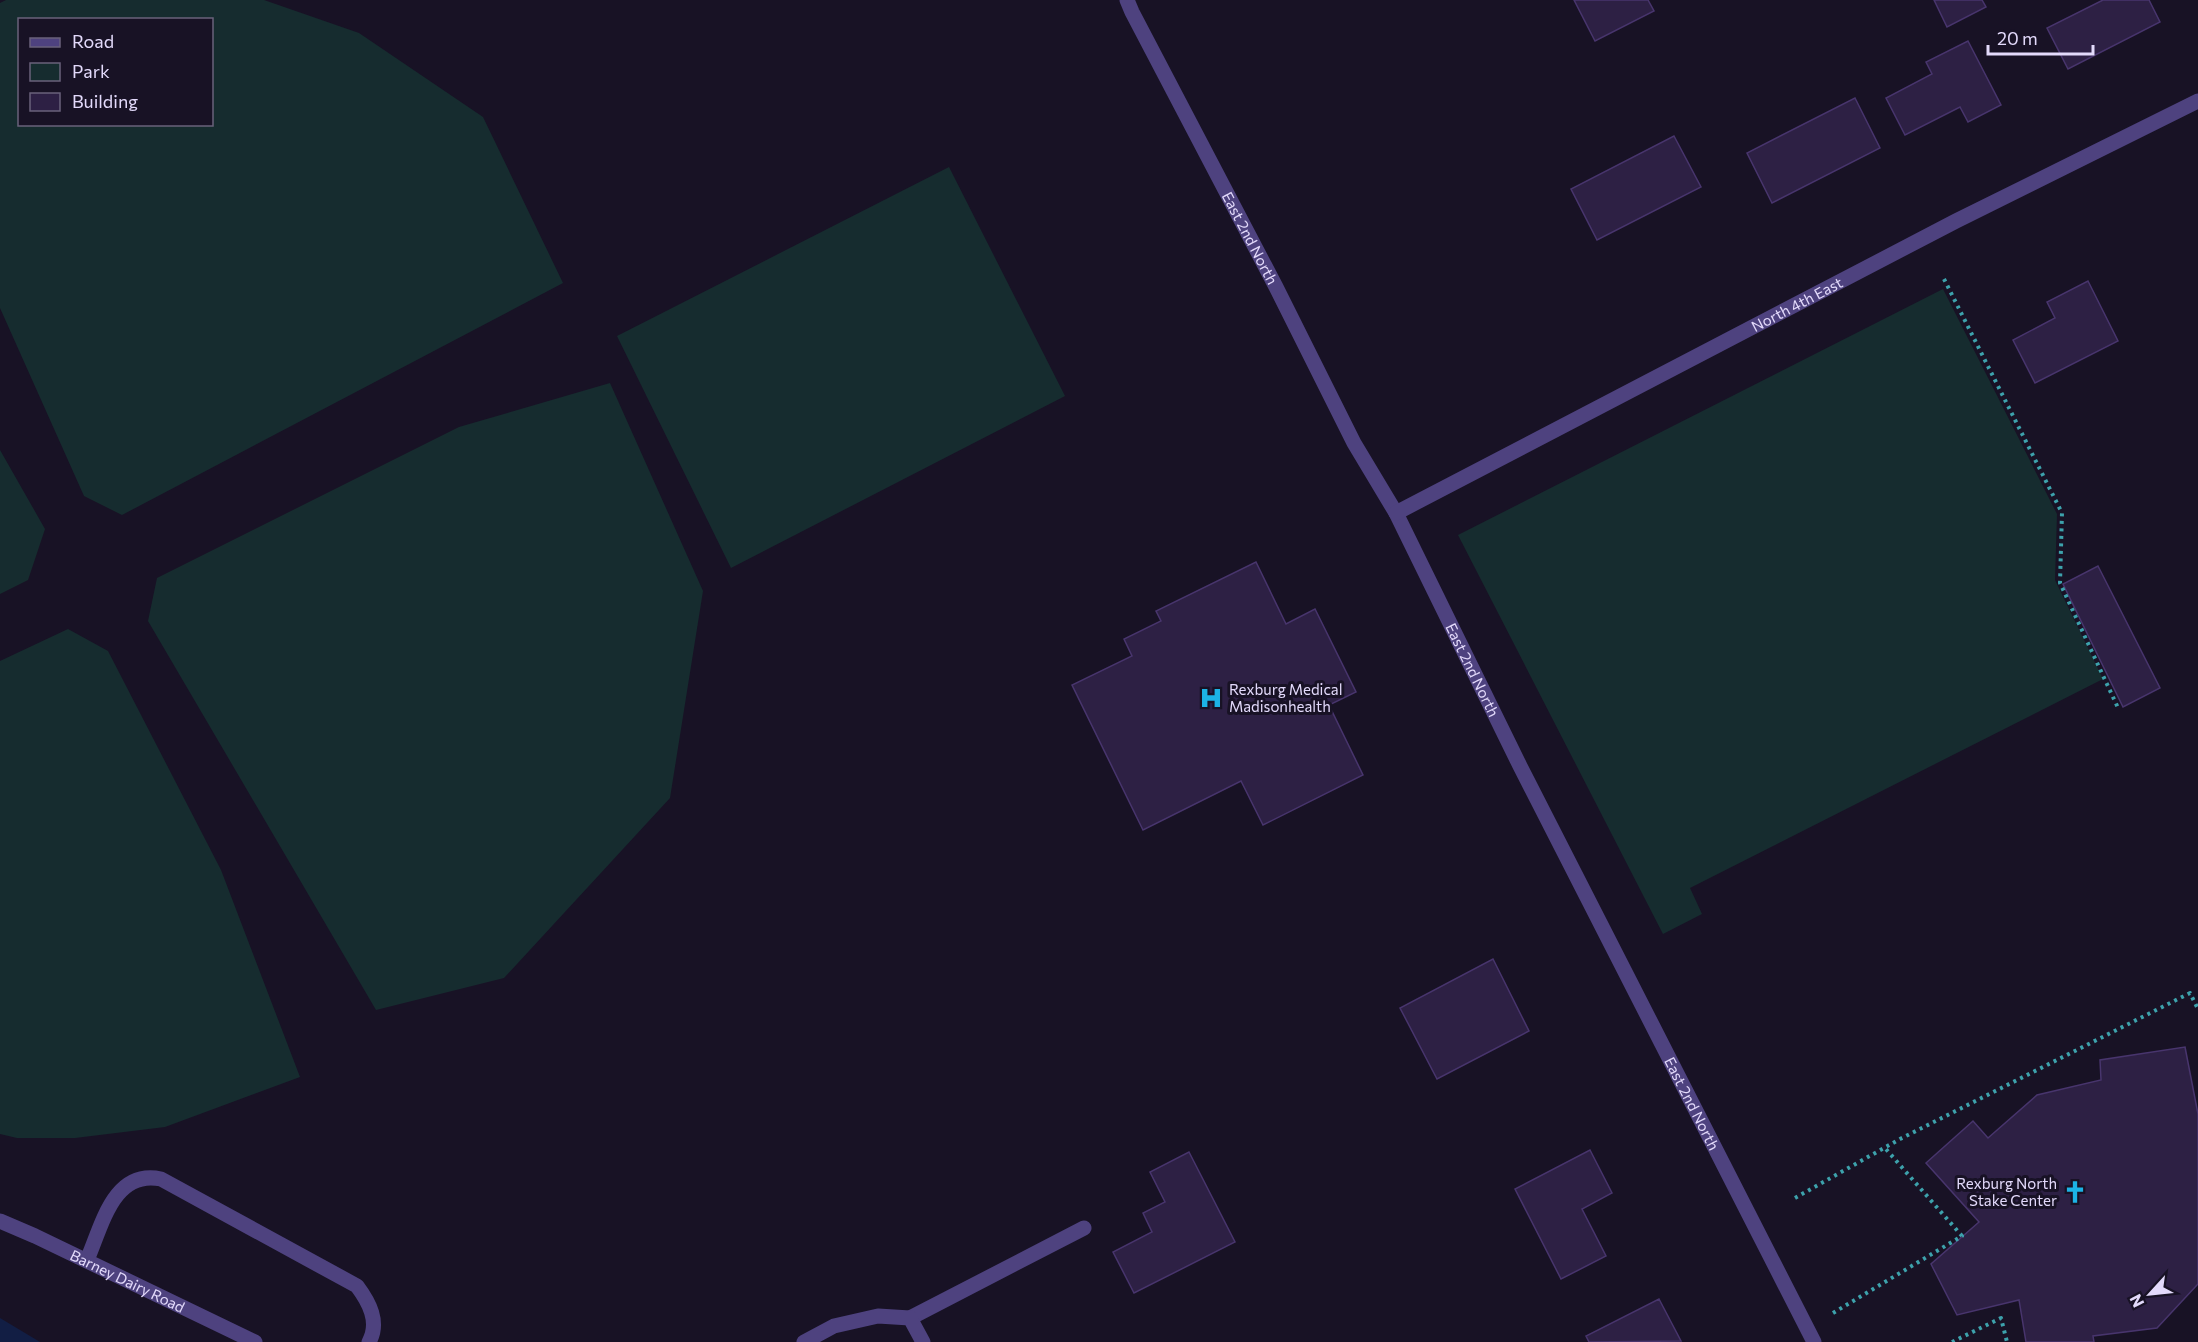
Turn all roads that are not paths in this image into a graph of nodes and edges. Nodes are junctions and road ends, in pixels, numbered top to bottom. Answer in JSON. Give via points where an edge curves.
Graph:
{"nodes":[{"id":1,"x":1128,"y":0,"type":"edge"},
{"id":2,"x":2198,"y":101,"type":"edge"},
{"id":3,"x":1396,"y":513,"type":"junction"},
{"id":4,"x":0,"y":1221,"type":"edge"},
{"id":5,"x":1084,"y":1228,"type":"dead end"},
{"id":6,"x":87,"y":1260,"type":"junction"},
{"id":7,"x":910,"y":1318,"type":"junction"},
{"id":8,"x":255,"y":1342,"type":"edge"},
{"id":9,"x":369,"y":1342,"type":"edge"},
{"id":10,"x":804,"y":1342,"type":"edge"},
{"id":11,"x":923,"y":1342,"type":"edge"},
{"id":12,"x":1814,"y":1342,"type":"edge"}],
"edges":[{"from":1,"to":3,"type":"street","name":"East 2nd North","via":[[1354,442]]},
{"from":2,"to":3,"type":"street","name":"North 4th East","via":[[1956,221]]},
{"from":3,"to":12,"type":"street","name":"East 2nd North","via":[[1520,766]]},
{"from":4,"to":6,"type":"street","name":"Barney Dairy Road"},
{"from":5,"to":7,"type":"street"},
{"from":6,"to":8,"type":"street","name":"Barney Dairy Road"},
{"from":6,"to":9,"type":"street","via":[[115,1197],[124,1186],[136,1179],[161,1179],[357,1286],[368,1300],[374,1322]]},
{"from":7,"to":10,"type":"street","via":[[878,1316],[834,1326]]},
{"from":7,"to":11,"type":"street"}]}
